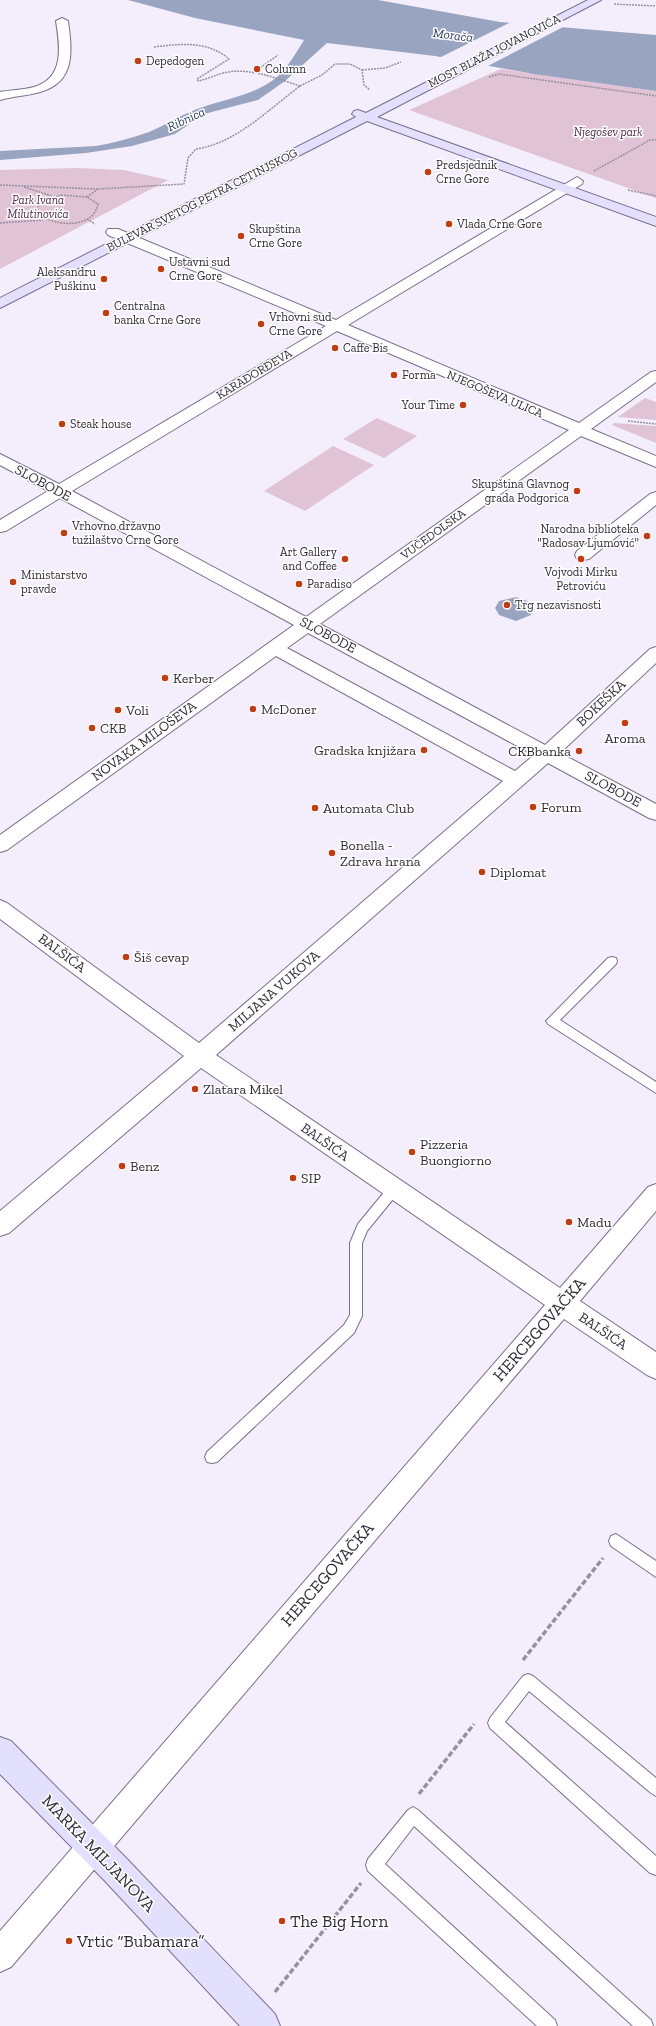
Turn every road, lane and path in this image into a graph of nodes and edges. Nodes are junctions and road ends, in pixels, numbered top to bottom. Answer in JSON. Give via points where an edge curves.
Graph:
{"nodes":[{"id":1,"x":596,"y":0,"type":"edge"},
{"id":2,"x":571,"y":1,"type":"edge"},
{"id":3,"x":609,"y":4,"type":"dead end"},
{"id":4,"x":656,"y":6,"type":"edge"},
{"id":5,"x":62,"y":21,"type":"dead end"},
{"id":6,"x":153,"y":47,"type":"dead end"},
{"id":7,"x":278,"y":55,"type":"dead end"},
{"id":8,"x":401,"y":62,"type":"dead end"},
{"id":9,"x":362,"y":70,"type":"junction"},
{"id":10,"x":253,"y":74,"type":"junction"},
{"id":11,"x":486,"y":77,"type":"dead end"},
{"id":12,"x":411,"y":81,"type":"dead end"},
{"id":13,"x":5,"y":84,"type":"dead end"},
{"id":14,"x":300,"y":86,"type":"junction"},
{"id":15,"x":370,"y":90,"type":"dead end"},
{"id":16,"x":16,"y":92,"type":"junction"},
{"id":17,"x":390,"y":92,"type":"dead end"},
{"id":18,"x":0,"y":96,"type":"edge"},
{"id":19,"x":656,"y":96,"type":"edge"},
{"id":20,"x":379,"y":110,"type":"junction"},
{"id":21,"x":365,"y":111,"type":"junction"},
{"id":22,"x":656,"y":140,"type":"edge"},
{"id":23,"x":594,"y":171,"type":"dead end"},
{"id":24,"x":577,"y":180,"type":"junction"},
{"id":25,"x":0,"y":185,"type":"edge"},
{"id":26,"x":20,"y":186,"type":"junction"},
{"id":27,"x":204,"y":186,"type":"dead end"},
{"id":28,"x":564,"y":188,"type":"junction"},
{"id":29,"x":98,"y":189,"type":"junction"},
{"id":30,"x":52,"y":197,"type":"junction"},
{"id":31,"x":86,"y":197,"type":"junction"},
{"id":32,"x":656,"y":209,"type":"edge"},
{"id":33,"x":44,"y":220,"type":"junction"},
{"id":34,"x":656,"y":222,"type":"edge"},
{"id":35,"x":0,"y":223,"type":"edge"},
{"id":36,"x":128,"y":231,"type":"junction"},
{"id":37,"x":113,"y":232,"type":"joint"},
{"id":38,"x":84,"y":246,"type":"dead end"},
{"id":39,"x":0,"y":304,"type":"edge"},
{"id":40,"x":335,"y":326,"type":"junction"},
{"id":41,"x":656,"y":375,"type":"edge"},
{"id":42,"x":578,"y":429,"type":"junction"},
{"id":43,"x":0,"y":459,"type":"edge"},
{"id":44,"x":656,"y":462,"type":"edge"},
{"id":45,"x":58,"y":492,"type":"junction"},
{"id":46,"x":656,"y":497,"type":"edge"},
{"id":47,"x":0,"y":527,"type":"edge"},
{"id":48,"x":583,"y":555,"type":"dead end"},
{"id":49,"x":307,"y":624,"type":"junction"},
{"id":50,"x":274,"y":648,"type":"junction"},
{"id":51,"x":656,"y":653,"type":"edge"},
{"id":52,"x":554,"y":747,"type":"junction"},
{"id":53,"x":516,"y":780,"type":"junction"},
{"id":54,"x":656,"y":812,"type":"edge"},
{"id":55,"x":0,"y":845,"type":"edge"},
{"id":56,"x":0,"y":908,"type":"edge"},
{"id":57,"x":612,"y":961,"type":"dead end"},
{"id":58,"x":200,"y":1056,"type":"junction"},
{"id":59,"x":656,"y":1088,"type":"edge"},
{"id":60,"x":394,"y":1190,"type":"junction"},
{"id":61,"x":656,"y":1194,"type":"edge"},
{"id":62,"x":0,"y":1226,"type":"edge"},
{"id":63,"x":562,"y":1303,"type":"junction"},
{"id":64,"x":656,"y":1367,"type":"edge"},
{"id":65,"x":212,"y":1457,"type":"dead end"},
{"id":66,"x":616,"y":1541,"type":"dead end"},
{"id":67,"x":656,"y":1570,"type":"edge"},
{"id":68,"x":0,"y":1752,"type":"edge"},
{"id":69,"x":656,"y":1788,"type":"edge"},
{"id":70,"x":94,"y":1846,"type":"junction"},
{"id":71,"x":374,"y":1865,"type":"junction"},
{"id":72,"x":656,"y":1867,"type":"edge"},
{"id":73,"x":0,"y":1956,"type":"edge"},
{"id":74,"x":259,"y":2022,"type":"edge"},
{"id":75,"x":549,"y":2026,"type":"edge"},
{"id":76,"x":645,"y":2026,"type":"edge"}],
"edges":[{"from":1,"to":20,"type":"main road","name":"MOST BLAŽA JOVANOVIĆA"},
{"from":2,"to":12,"type":"main road","name":"MOST BLAŽA JOVANOVIĆA"},
{"from":3,"to":4,"type":"path"},
{"from":5,"to":16,"type":"street","via":[[65,52],[62,70],[46,86]]},
{"from":6,"to":10,"type":"path","via":[[204,45],[218,49],[229,59],[197,79],[198,81],[230,72]]},
{"from":7,"to":10,"type":"path"},
{"from":8,"to":9,"type":"path","via":[[385,68]]},
{"from":9,"to":14,"type":"path","via":[[350,64],[335,64],[322,75]]},
{"from":9,"to":15,"type":"path","via":[[364,86]]},
{"from":10,"to":14,"type":"path"},
{"from":11,"to":19,"type":"path","via":[[499,74]]},
{"from":13,"to":16,"type":"street"},
{"from":14,"to":29,"type":"path","via":[[228,140],[211,147],[196,149],[188,158],[184,184]]},
{"from":16,"to":18,"type":"street"},
{"from":17,"to":21,"type":"main road","name":"BULEVAR SVETOG PETRA CETINJSKOG"},
{"from":20,"to":21,"type":"main road"},
{"from":20,"to":24,"type":"main road"},
{"from":21,"to":27,"type":"main road","name":"BULEVAR SVETOG PETRA CETINJSKOG","via":[[351,111]]},
{"from":21,"to":28,"type":"main road","via":[[384,122]]},
{"from":21,"to":36,"type":"main road","name":"BULEVAR SVETOG PETRA CETINJSKOG"},
{"from":22,"to":23,"type":"path","via":[[650,140]]},
{"from":24,"to":28,"type":"street","name":"KARAĐORĐEVA"},
{"from":24,"to":32,"type":"main road"},
{"from":25,"to":26,"type":"path"},
{"from":26,"to":29,"type":"path"},
{"from":26,"to":30,"type":"path"},
{"from":28,"to":34,"type":"main road"},
{"from":28,"to":40,"type":"street","name":"KARAĐORĐEVA"},
{"from":29,"to":31,"type":"path"},
{"from":30,"to":31,"type":"path","via":[[70,194]]},
{"from":30,"to":33,"type":"path","via":[[39,203],[36,208],[35,212]]},
{"from":31,"to":33,"type":"path","via":[[98,204],[96,214],[87,220],[61,224]]},
{"from":33,"to":35,"type":"path"},
{"from":36,"to":37,"type":"street","name":"NJEGOŠEVA ULICA"},
{"from":36,"to":39,"type":"main road","name":"BULEVAR SVETOG PETRA CETINJSKOG"},
{"from":36,"to":40,"type":"street","name":"NJEGOŠEVA ULICA"},
{"from":37,"to":38,"type":"main road","name":"BULEVAR SVETOG PETRA CETINJSKOG"},
{"from":40,"to":42,"type":"street","name":"NJEGOŠEVA ULICA"},
{"from":40,"to":45,"type":"street","name":"KARAĐORĐEVA"},
{"from":41,"to":42,"type":"street","name":"VUČEDOLSKA"},
{"from":42,"to":44,"type":"street","name":"NJEGOŠEVA ULICA"},
{"from":42,"to":49,"type":"street","name":"VUČEDOLSKA"},
{"from":43,"to":45,"type":"street","name":"SLOBODE"},
{"from":45,"to":47,"type":"street","name":"KARAĐORĐEVA"},
{"from":45,"to":49,"type":"street","name":"SLOBODE"},
{"from":46,"to":48,"type":"street"},
{"from":49,"to":50,"type":"street","name":"NOVAKA MILOŠEVA"},
{"from":49,"to":52,"type":"street","name":"SLOBODE"},
{"from":50,"to":53,"type":"street"},
{"from":50,"to":55,"type":"street","name":"NOVAKA MILOŠEVA"},
{"from":51,"to":52,"type":"street","name":"BOKEŠKA"},
{"from":52,"to":53,"type":"street","name":"MILJANA VUKOVA"},
{"from":52,"to":54,"type":"street","name":"SLOBODE"},
{"from":53,"to":58,"type":"street","name":"MILJANA VUKOVA"},
{"from":56,"to":58,"type":"street","name":"BALŠIĆA"},
{"from":57,"to":59,"type":"lane","via":[[552,1021]]},
{"from":58,"to":60,"type":"street","name":"BALŠIĆA"},
{"from":58,"to":62,"type":"street","name":"MILJANA VUKOVA"},
{"from":60,"to":63,"type":"street","name":"BALŠIĆA"},
{"from":60,"to":65,"type":"lane","via":[[362,1228],[356,1243],[356,1316],[348,1329]]},
{"from":61,"to":63,"type":"street","name":"HERCEGOVAČKA"},
{"from":63,"to":64,"type":"street","name":"BALŠIĆA"},
{"from":63,"to":70,"type":"street","name":"HERCEGOVAČKA"},
{"from":66,"to":67,"type":"lane"},
{"from":68,"to":70,"type":"main road","name":"MARKA MILJANOVA"},
{"from":69,"to":72,"type":"lane","via":[[528,1681],[495,1723]]},
{"from":70,"to":73,"type":"street","name":"HERCEGOVAČKA"},
{"from":70,"to":74,"type":"main road","name":"MARKA MILJANOVA"},
{"from":71,"to":74,"type":"path"},
{"from":71,"to":75,"type":"lane"},
{"from":71,"to":76,"type":"lane","via":[[413,1815]]}]}
